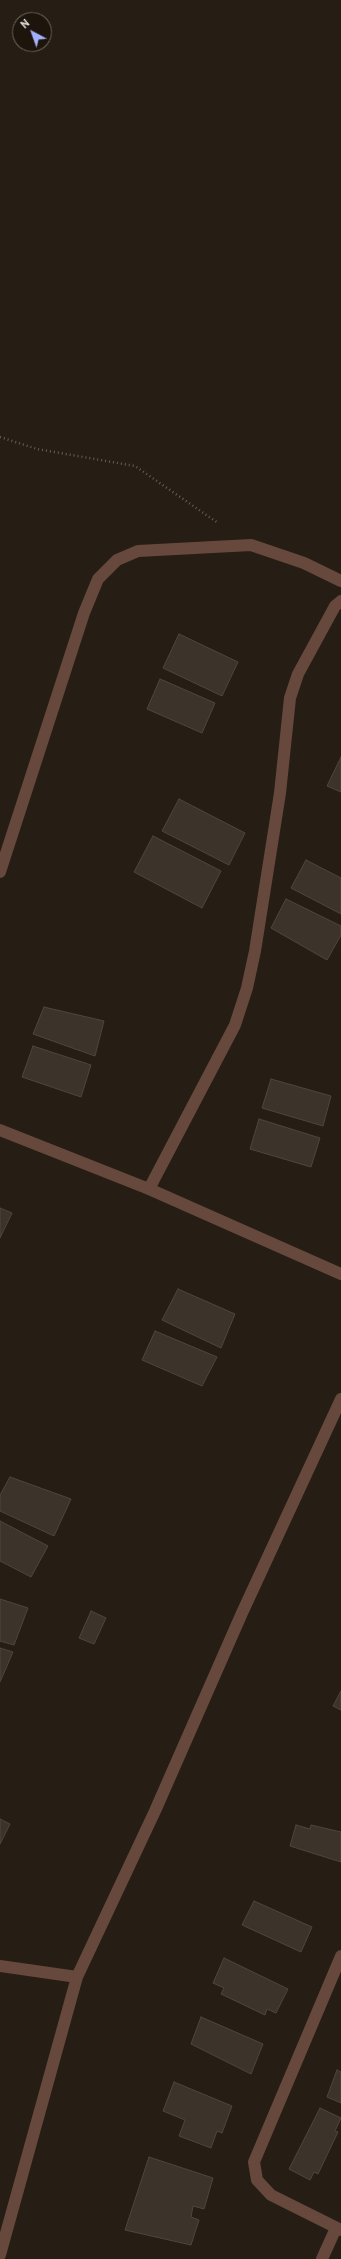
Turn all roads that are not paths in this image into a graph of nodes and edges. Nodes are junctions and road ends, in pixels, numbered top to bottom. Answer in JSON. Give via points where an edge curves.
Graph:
{"nodes":[{"id":1,"x":341,"y":581,"type":"edge"},
{"id":2,"x":341,"y":601,"type":"edge"},
{"id":3,"x":0,"y":872,"type":"edge"},
{"id":4,"x":0,"y":1130,"type":"edge"},
{"id":5,"x":149,"y":1189,"type":"junction"},
{"id":6,"x":341,"y":1274,"type":"edge"},
{"id":7,"x":341,"y":1399,"type":"edge"},
{"id":8,"x":341,"y":1956,"type":"edge"},
{"id":9,"x":0,"y":1966,"type":"edge"},
{"id":10,"x":77,"y":1977,"type":"junction"},
{"id":11,"x":338,"y":2229,"type":"edge"},
{"id":12,"x":0,"y":2255,"type":"edge"},
{"id":13,"x":322,"y":2259,"type":"edge"}],
"edges":[{"from":1,"to":3,"type":"street","via":[[304,563],[251,545],[138,551],[117,560],[98,579],[84,613]]},
{"from":2,"to":5,"type":"street","via":[[335,606],[298,674],[290,698],[280,794],[255,951],[235,1025]]},
{"from":4,"to":5,"type":"street"},
{"from":5,"to":6,"type":"street"},
{"from":7,"to":10,"type":"street"},
{"from":8,"to":11,"type":"street","via":[[254,2162],[257,2180],[270,2195]]},
{"from":9,"to":10,"type":"street"},
{"from":10,"to":12,"type":"street"},
{"from":11,"to":13,"type":"street"}]}
